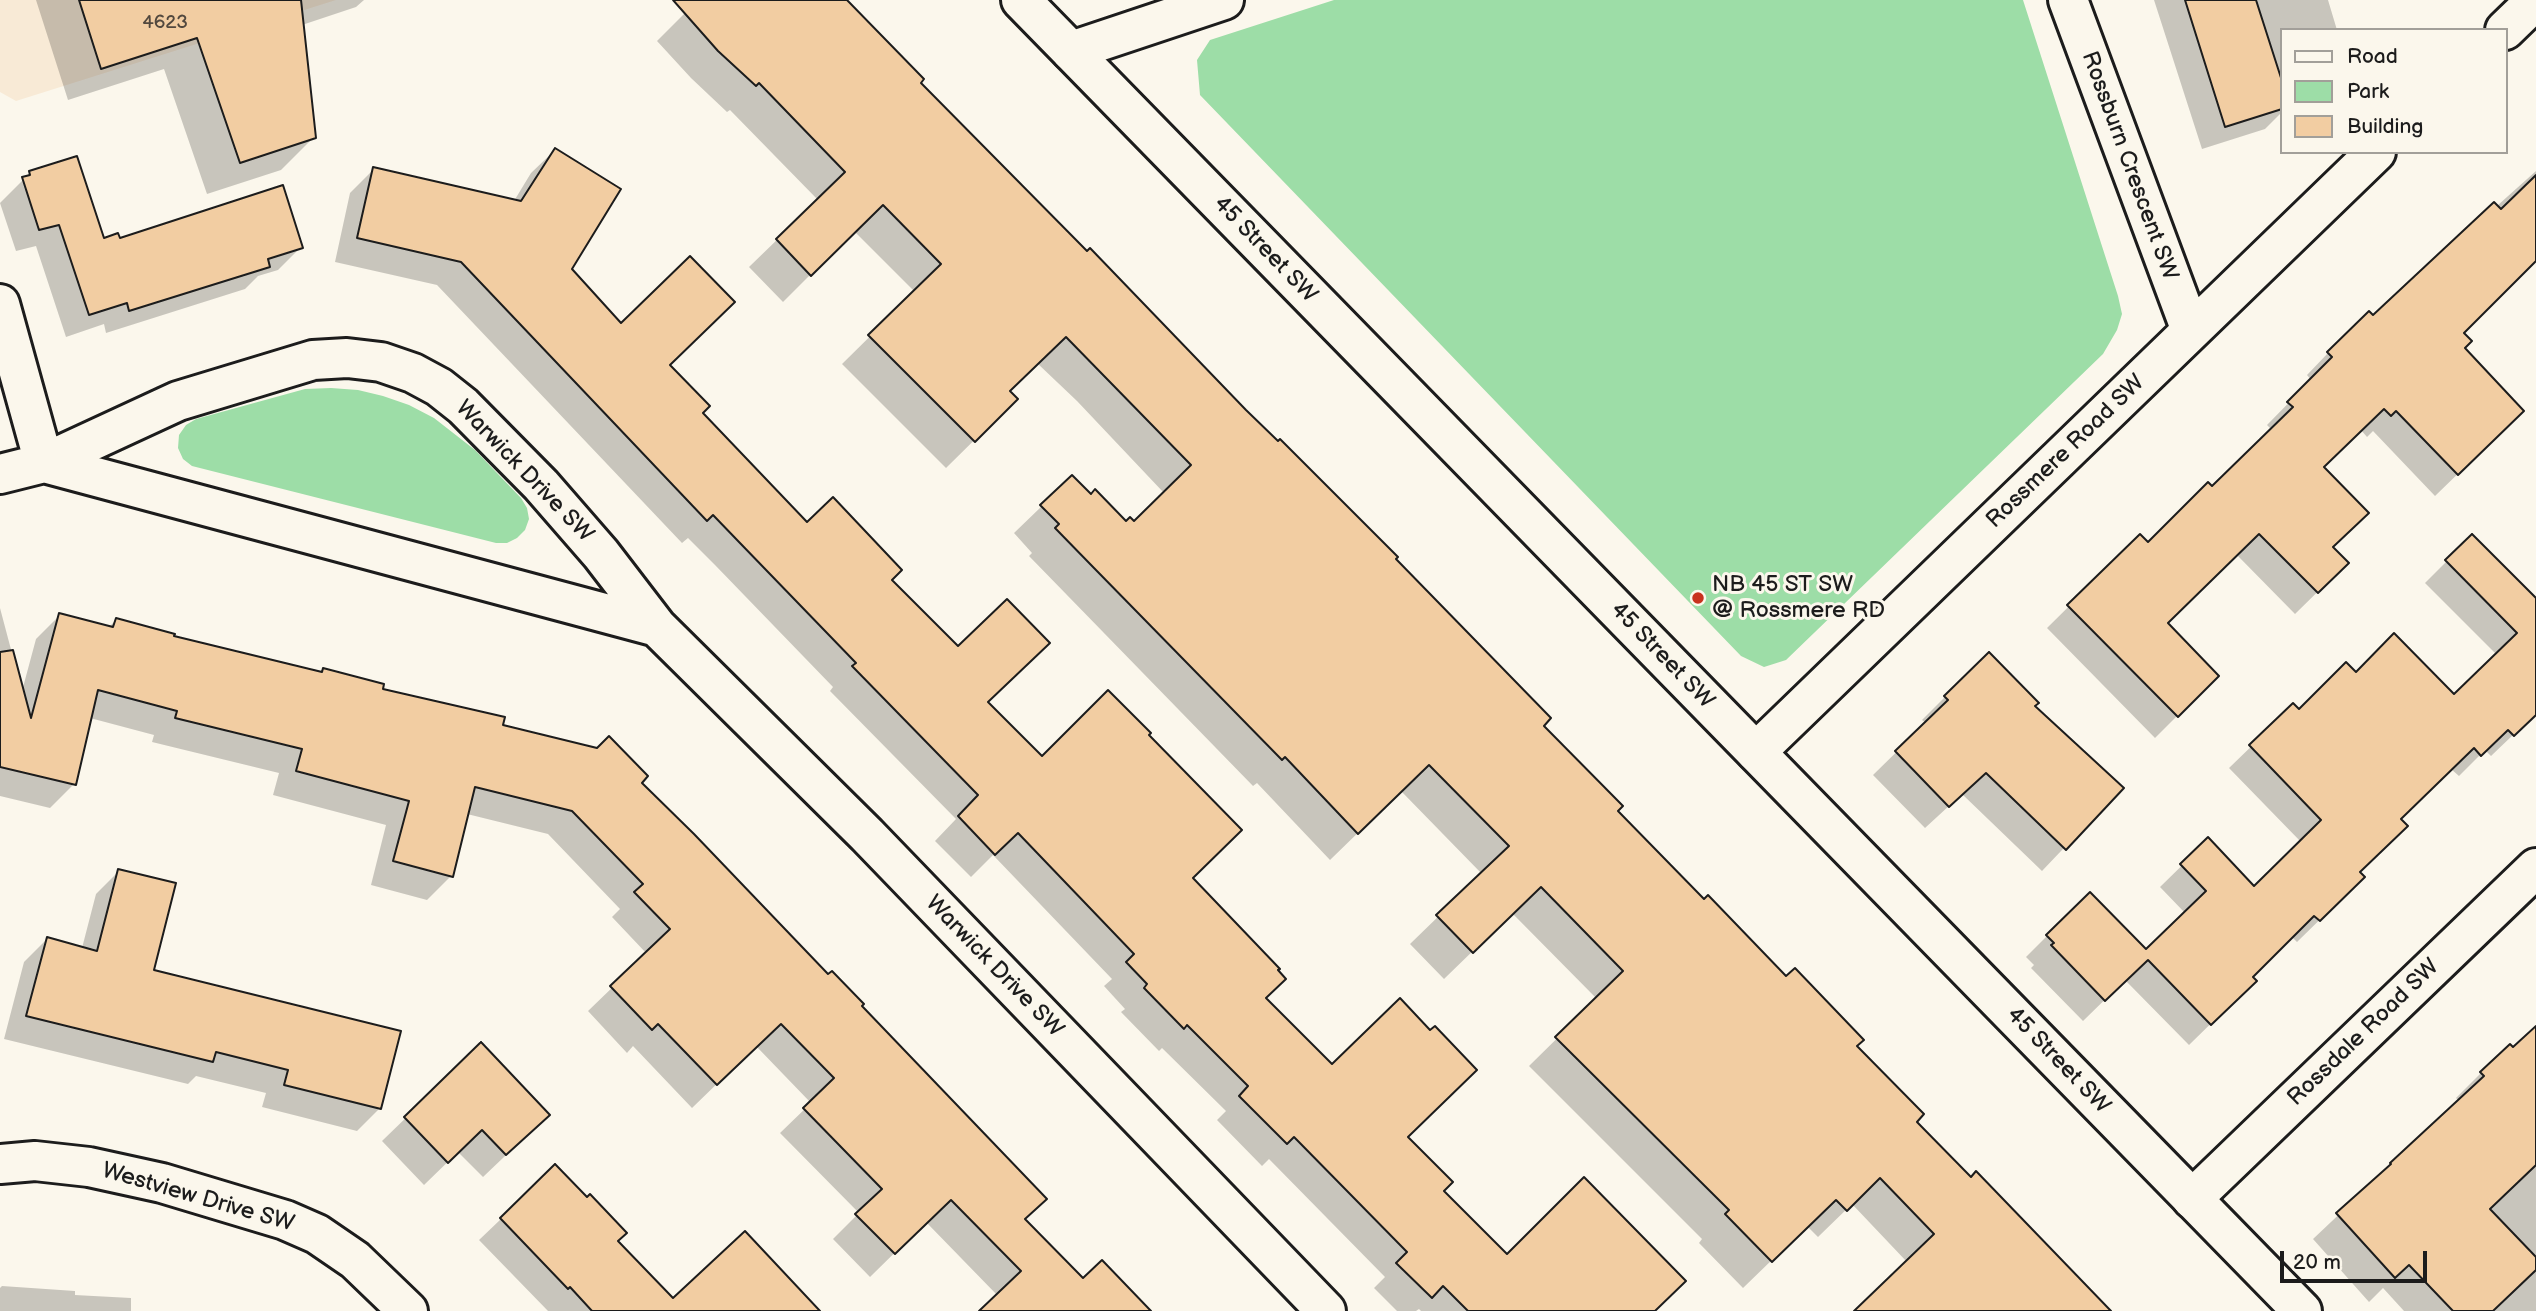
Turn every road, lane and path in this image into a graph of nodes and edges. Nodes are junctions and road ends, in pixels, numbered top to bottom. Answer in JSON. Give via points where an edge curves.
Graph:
{"nodes":[{"id":1,"x":1021,"y":0,"type":"edge"},
{"id":2,"x":1224,"y":0,"type":"edge"},
{"id":3,"x":2068,"y":0,"type":"edge"},
{"id":4,"x":2536,"y":0,"type":"edge"},
{"id":5,"x":2507,"y":28,"type":"edge"},
{"id":6,"x":1071,"y":51,"type":"junction"},
{"id":7,"x":2374,"y":154,"type":"edge"},
{"id":8,"x":0,"y":304,"type":"edge"},
{"id":9,"x":2191,"y":331,"type":"junction"},
{"id":10,"x":44,"y":463,"type":"junction"},
{"id":11,"x":0,"y":474,"type":"edge"},
{"id":12,"x":657,"y":627,"type":"junction"},
{"id":13,"x":1756,"y":752,"type":"junction"},
{"id":14,"x":2536,"y":868,"type":"edge"},
{"id":15,"x":0,"y":1164,"type":"edge"},
{"id":16,"x":2192,"y":1199,"type":"junction"},
{"id":17,"x":408,"y":1311,"type":"edge"},
{"id":18,"x":1326,"y":1311,"type":"edge"},
{"id":19,"x":2302,"y":1311,"type":"edge"}],
"edges":[{"from":1,"to":6,"type":"street","name":"45 Street SW"},
{"from":2,"to":6,"type":"street"},
{"from":3,"to":9,"type":"street","name":"Rossburn Crescent SW"},
{"from":4,"to":5,"type":"street"},
{"from":6,"to":13,"type":"street","name":"45 Street SW"},
{"from":7,"to":9,"type":"street","name":"Rossmere Road SW"},
{"from":8,"to":10,"type":"street"},
{"from":9,"to":13,"type":"street","name":"Rossmere Road SW"},
{"from":10,"to":11,"type":"street","name":"Warwick Drive SW"},
{"from":10,"to":12,"type":"street","name":"Warwick Drive SW"},
{"from":10,"to":12,"type":"street","name":"Warwick Drive SW","via":[[178,401],[313,360],[381,362],[413,373],[463,406],[541,485]]},
{"from":12,"to":18,"type":"street","name":"Warwick Drive SW","via":[[867,835]]},
{"from":13,"to":16,"type":"street","name":"45 Street SW"},
{"from":14,"to":16,"type":"street","name":"Rossdale Road SW"},
{"from":15,"to":17,"type":"street","name":"Westview Drive SW","via":[[35,1161],[89,1167],[162,1183],[285,1220],[317,1234],[355,1260]]},
{"from":16,"to":19,"type":"street","name":"45 Street SW"}]}
